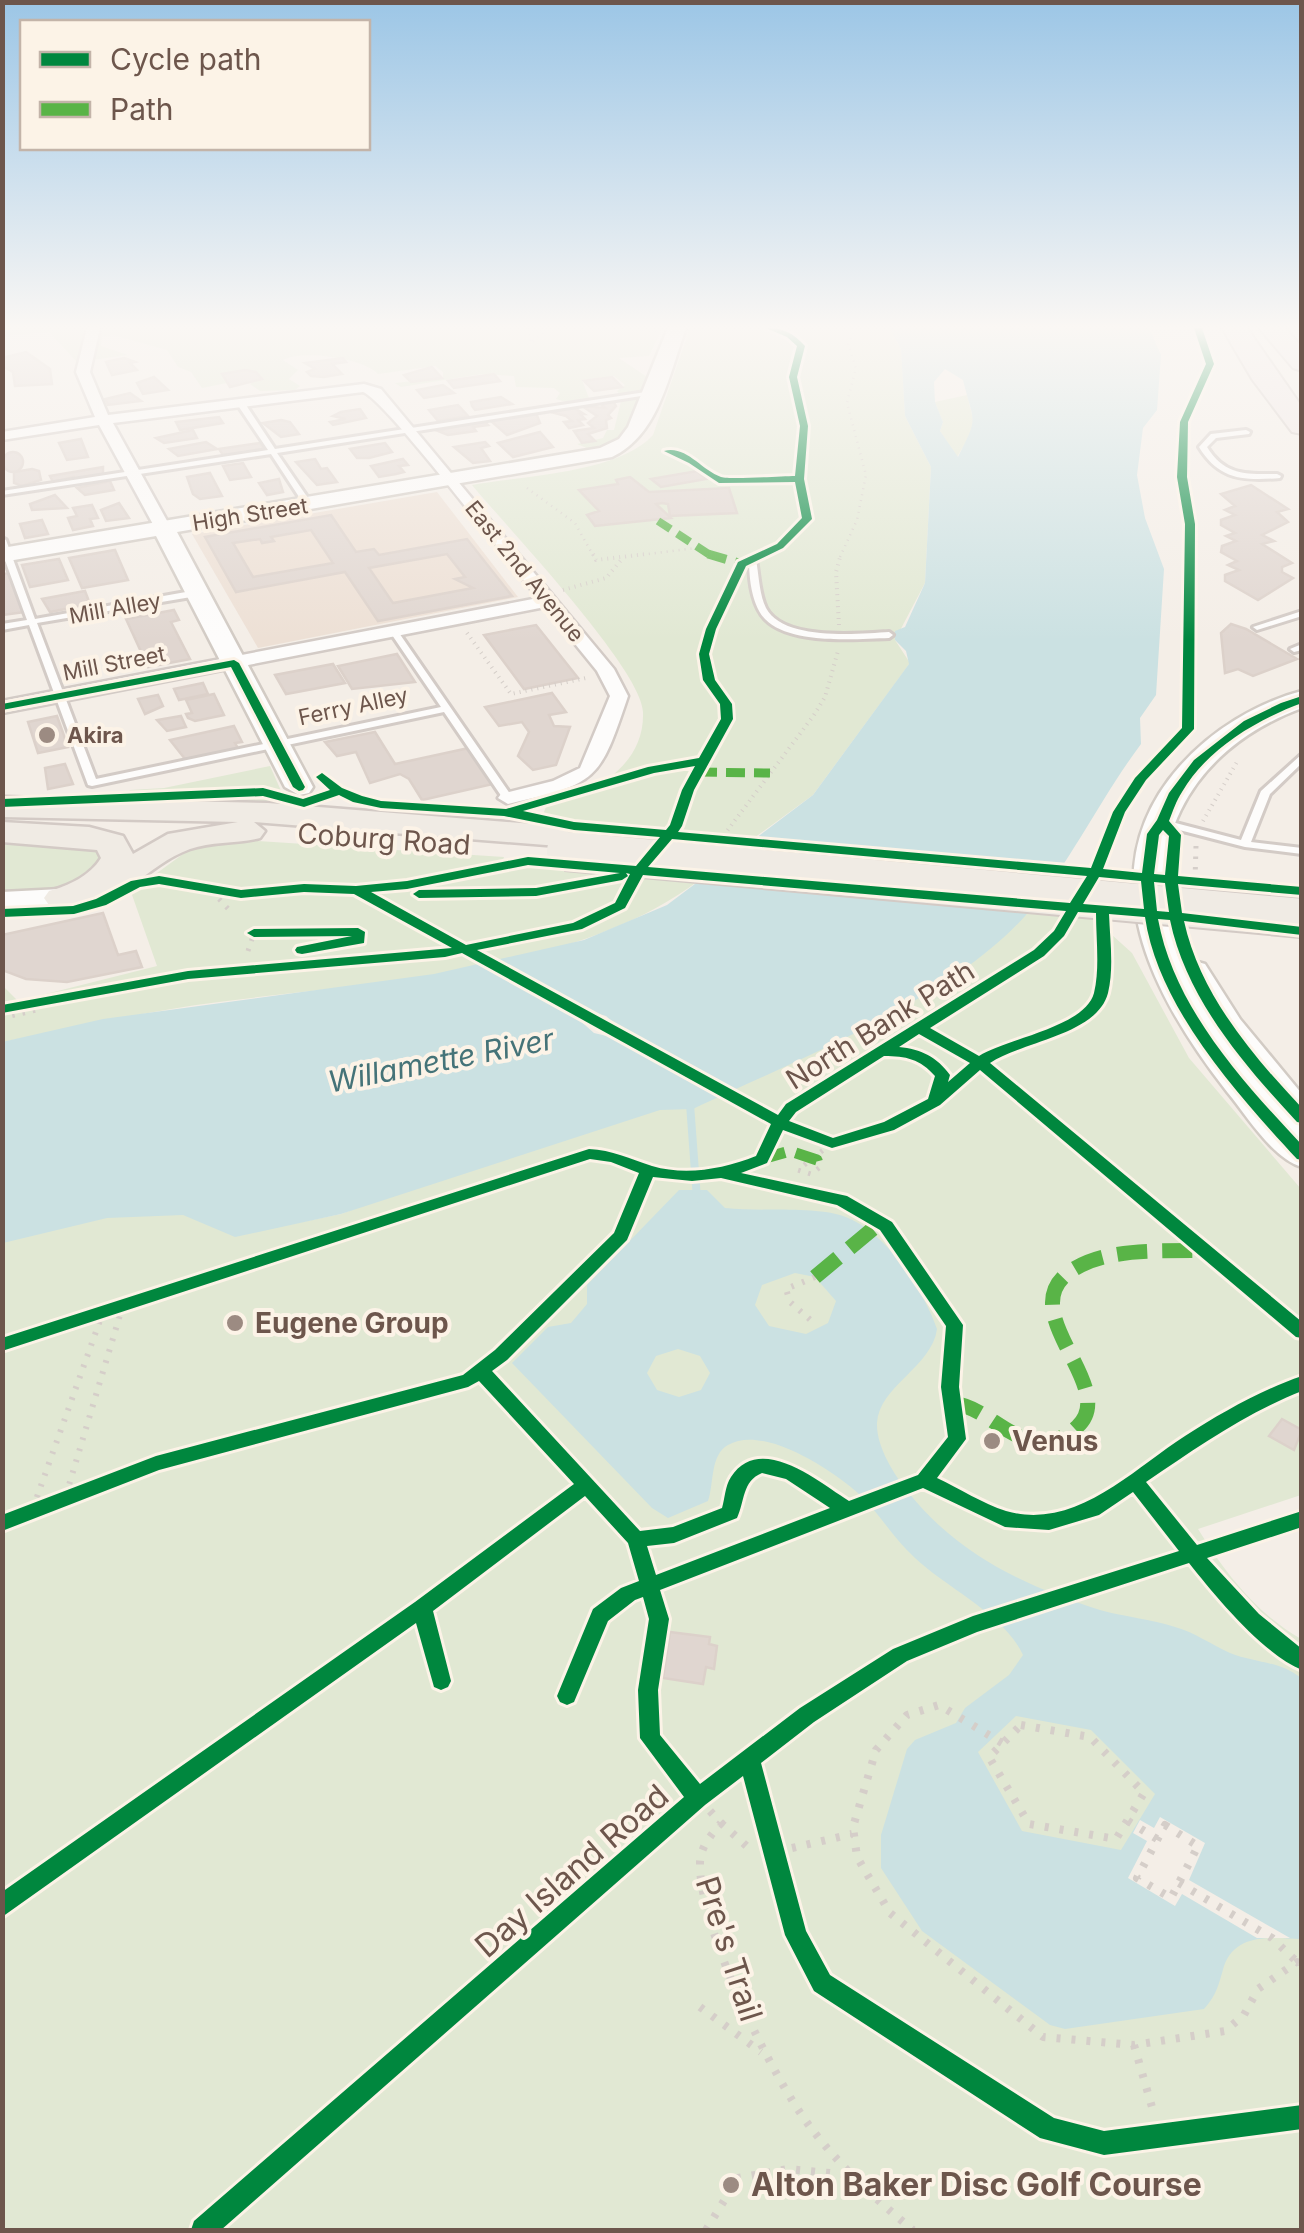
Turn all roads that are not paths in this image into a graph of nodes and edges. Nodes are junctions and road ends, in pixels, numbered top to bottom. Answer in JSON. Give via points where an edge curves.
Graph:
{"nodes":[{"id":1,"x":110,"y":432,"type":"edge"},
{"id":2,"x":260,"y":432,"type":"edge"},
{"id":3,"x":387,"y":432,"type":"edge"},
{"id":4,"x":411,"y":432,"type":"edge"},
{"id":5,"x":635,"y":432,"type":"edge"},
{"id":6,"x":1244,"y":432,"type":"edge"},
{"id":7,"x":272,"y":450,"type":"junction"},
{"id":8,"x":134,"y":472,"type":"junction"},
{"id":9,"x":1277,"y":476,"type":"dead end"},
{"id":10,"x":451,"y":481,"type":"junction"},
{"id":11,"x":2,"y":493,"type":"edge"},
{"id":12,"x":308,"y":504,"type":"junction"},
{"id":13,"x":163,"y":528,"type":"junction"},
{"id":14,"x":4,"y":550,"type":"edge"},
{"id":15,"x":752,"y":560,"type":"dead end"},
{"id":16,"x":198,"y":593,"type":"junction"},
{"id":17,"x":548,"y":597,"type":"junction"},
{"id":18,"x":1302,"y":614,"type":"edge"},
{"id":19,"x":33,"y":623,"type":"junction"},
{"id":20,"x":2,"y":627,"type":"edge"},
{"id":21,"x":1257,"y":627,"type":"dead end"},
{"id":22,"x":394,"y":632,"type":"junction"},
{"id":23,"x":889,"y":635,"type":"dead end"},
{"id":24,"x":234,"y":663,"type":"junction"},
{"id":25,"x":60,"y":696,"type":"junction"},
{"id":26,"x":1302,"y":700,"type":"edge"},
{"id":27,"x":2,"y":707,"type":"edge"},
{"id":28,"x":447,"y":710,"type":"junction"},
{"id":29,"x":277,"y":745,"type":"junction"},
{"id":30,"x":1302,"y":757,"type":"edge"},
{"id":31,"x":299,"y":787,"type":"junction"},
{"id":32,"x":508,"y":798,"type":"joint"},
{"id":33,"x":2,"y":807,"type":"edge"},
{"id":34,"x":384,"y":820,"type":"junction"},
{"id":35,"x":258,"y":822,"type":"junction"},
{"id":36,"x":1164,"y":823,"type":"junction"},
{"id":37,"x":2,"y":831,"type":"edge"},
{"id":38,"x":569,"y":844,"type":"junction"},
{"id":39,"x":1244,"y":844,"type":"junction"},
{"id":40,"x":1302,"y":851,"type":"edge"},
{"id":41,"x":60,"y":898,"type":"junction"},
{"id":42,"x":2,"y":901,"type":"edge"},
{"id":43,"x":1302,"y":902,"type":"edge"},
{"id":44,"x":1302,"y":918,"type":"edge"},
{"id":45,"x":1302,"y":1118,"type":"edge"},
{"id":46,"x":1302,"y":1154,"type":"edge"},
{"id":47,"x":1302,"y":1519,"type":"edge"},
{"id":48,"x":749,"y":1758,"type":"junction"},
{"id":49,"x":1302,"y":2117,"type":"edge"},
{"id":50,"x":202,"y":2230,"type":"edge"}],
"edges":[{"from":1,"to":8,"type":"street"},
{"from":2,"to":7,"type":"lane"},
{"from":3,"to":7,"type":"lane"},
{"from":4,"to":10,"type":"street","name":"East 2nd Avenue"},
{"from":5,"to":10,"type":"street","name":"High Street","via":[[615,449]]},
{"from":6,"to":9,"type":"lane","via":[[1214,436],[1203,447],[1211,464],[1232,476]]},
{"from":7,"to":8,"type":"lane"},
{"from":7,"to":12,"type":"lane"},
{"from":8,"to":11,"type":"lane"},
{"from":8,"to":13,"type":"street"},
{"from":10,"to":12,"type":"street","name":"High Street"},
{"from":10,"to":17,"type":"street","name":"East 2nd Avenue"},
{"from":12,"to":13,"type":"street","name":"High Street"},
{"from":13,"to":14,"type":"street","name":"High Street"},
{"from":13,"to":16,"type":"street"},
{"from":14,"to":19,"type":"lane"},
{"from":15,"to":23,"type":"lane","via":[[760,607],[780,625],[826,635]]},
{"from":16,"to":19,"type":"lane","name":"Mill Alley"},
{"from":16,"to":24,"type":"street"},
{"from":17,"to":22,"type":"street","name":"Mill Street"},
{"from":17,"to":32,"type":"street","name":"East 2nd Avenue","via":[[619,696],[594,770]]},
{"from":18,"to":21,"type":"lane"},
{"from":19,"to":20,"type":"lane","name":"Mill Alley"},
{"from":19,"to":25,"type":"lane"},
{"from":22,"to":24,"type":"street","name":"Mill Street"},
{"from":22,"to":28,"type":"lane"},
{"from":24,"to":25,"type":"street","name":"Mill Street"},
{"from":24,"to":29,"type":"street"},
{"from":25,"to":27,"type":"street","name":"Mill Street"},
{"from":25,"to":29,"type":"lane","name":"Ferry Alley","via":[[92,783]]},
{"from":26,"to":36,"type":"street","via":[[1237,732],[1193,769]]},
{"from":28,"to":29,"type":"lane","name":"Ferry Alley"},
{"from":28,"to":32,"type":"lane"},
{"from":29,"to":31,"type":"street"},
{"from":30,"to":39,"type":"lane","via":[[1265,793]]},
{"from":31,"to":34,"type":"main road"},
{"from":31,"to":35,"type":"main road"},
{"from":33,"to":35,"type":"main road","name":"Coburg Road"},
{"from":34,"to":35,"type":"main road","name":"Coburg Road"},
{"from":34,"to":38,"type":"main road","name":"Coburg Road"},
{"from":35,"to":37,"type":"main road","name":"Coburg Road"},
{"from":35,"to":38,"type":"main road","name":"Coburg Road"},
{"from":35,"to":41,"type":"main road","via":[[177,842],[118,886]]},
{"from":36,"to":39,"type":"lane"},
{"from":36,"to":45,"type":"street","via":[[1175,835],[1171,892],[1185,951],[1216,1009]]},
{"from":36,"to":46,"type":"street","via":[[1152,834],[1148,888],[1161,950],[1198,1027]]},
{"from":37,"to":41,"type":"main road","via":[[89,838],[117,850],[111,871]]},
{"from":38,"to":43,"type":"main road","name":"Coburg Road"},
{"from":38,"to":44,"type":"main road","name":"Coburg Road","bridge":true},
{"from":39,"to":40,"type":"lane"},
{"from":41,"to":42,"type":"street"},
{"from":47,"to":48,"type":"lane","name":"Day Island Road","via":[[1114,1576],[900,1656]]},
{"from":48,"to":49,"type":"lane","via":[[796,1935],[822,1984],[1049,2128],[1104,2143]]},
{"from":48,"to":50,"type":"lane","name":"Day Island Road"}]}
